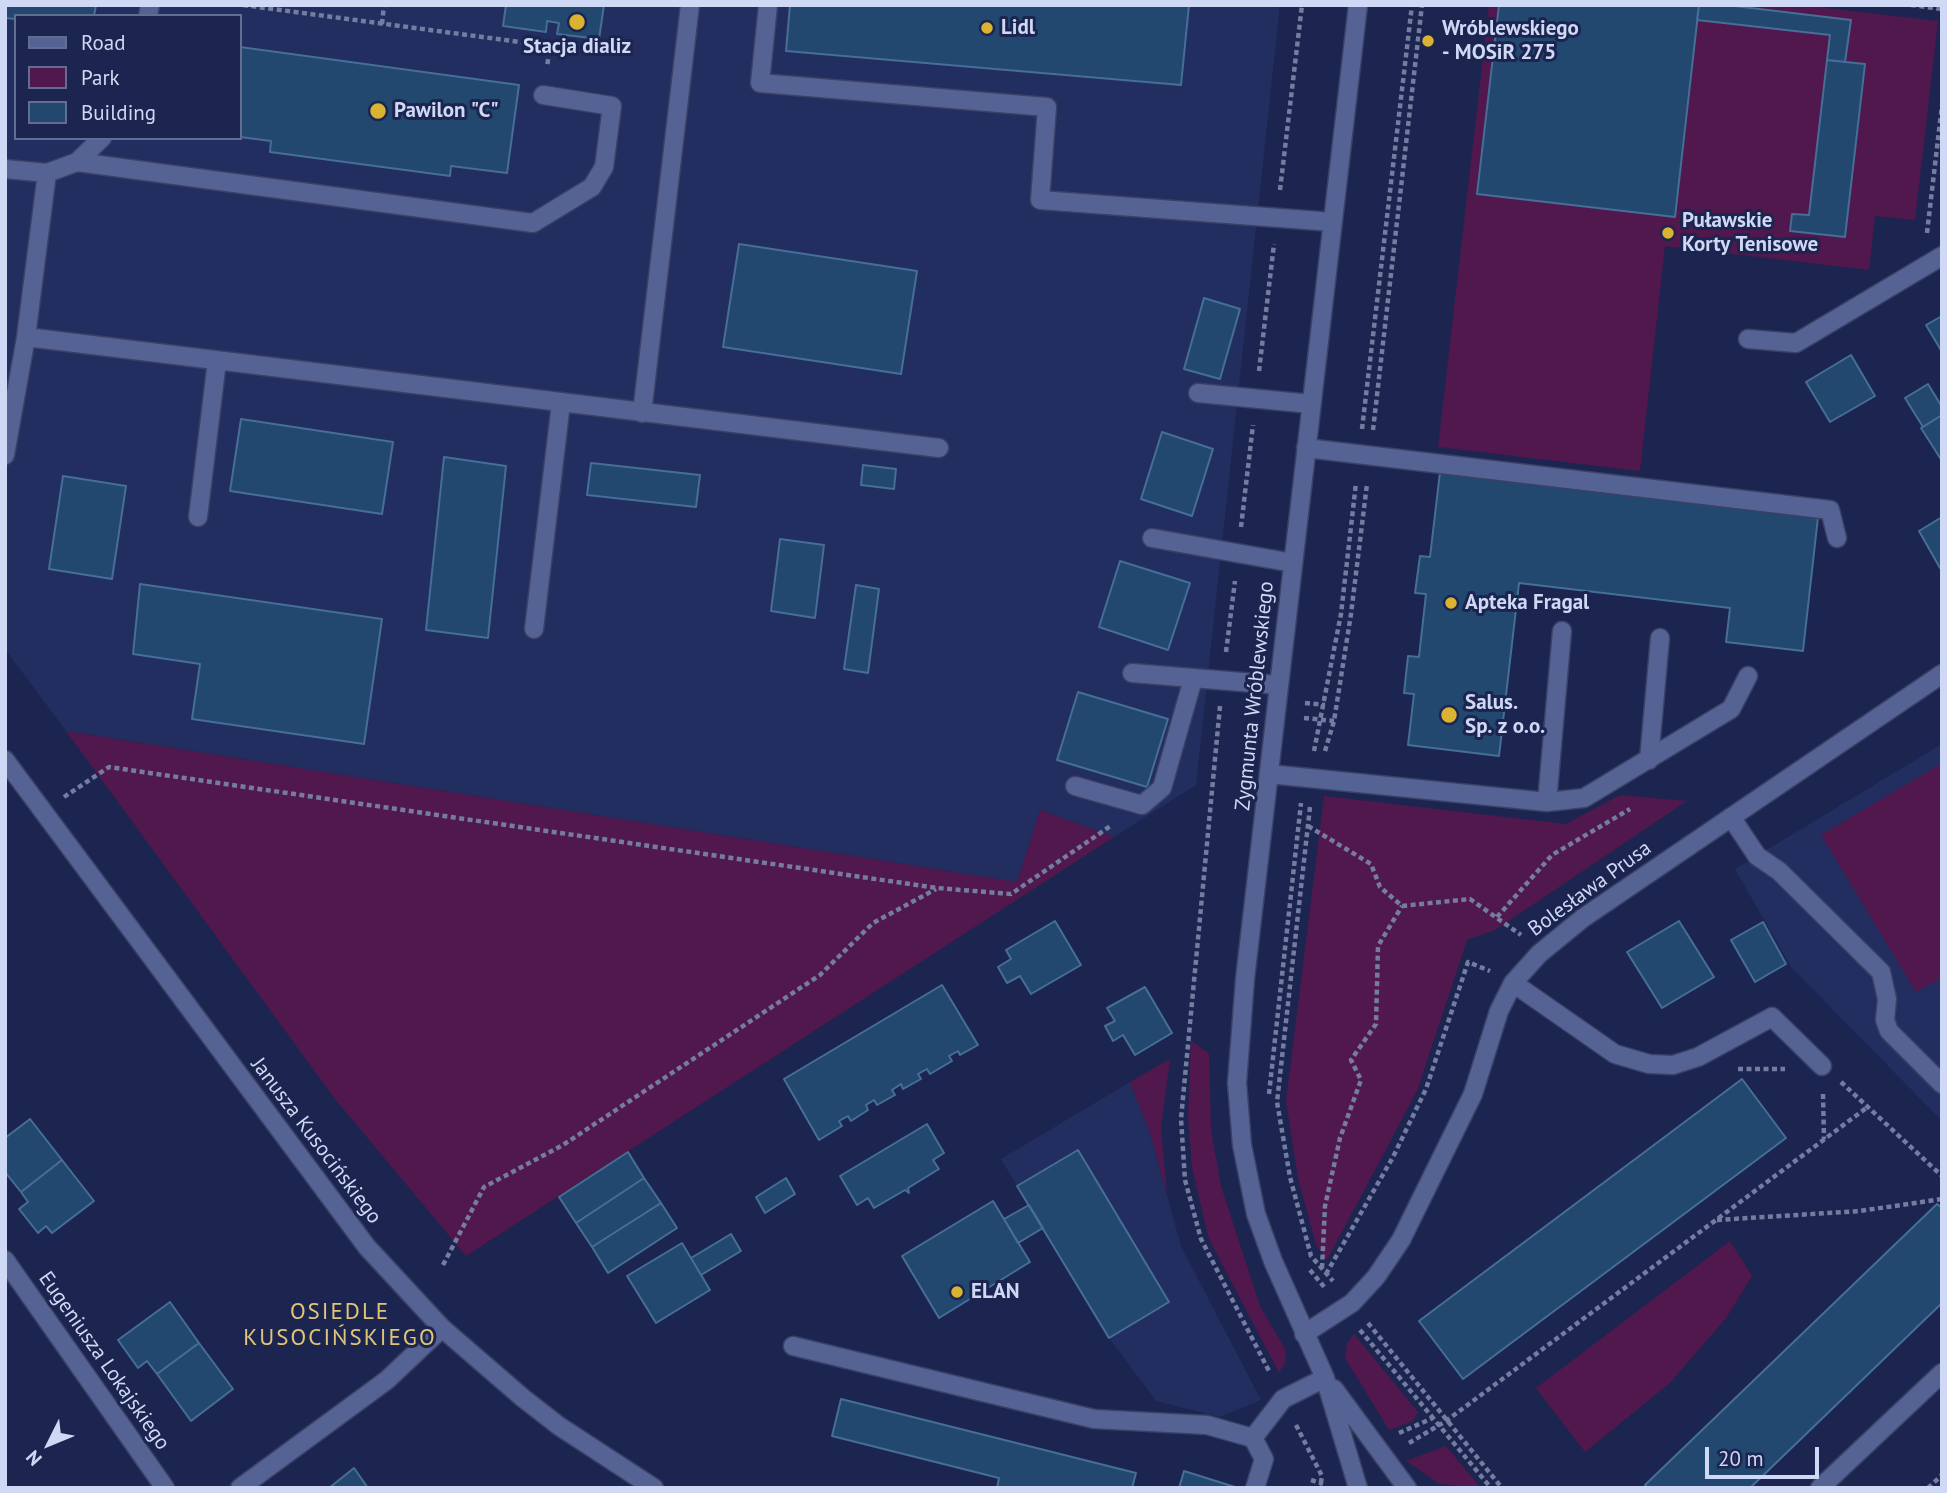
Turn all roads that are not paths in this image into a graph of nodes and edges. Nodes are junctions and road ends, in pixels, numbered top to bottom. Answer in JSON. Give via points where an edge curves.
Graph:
{"nodes":[{"id":1,"x":691,"y":5,"type":"edge"},
{"id":2,"x":768,"y":5,"type":"edge"},
{"id":3,"x":1358,"y":5,"type":"edge"},
{"id":4,"x":543,"y":95,"type":"road end"},
{"id":5,"x":100,"y":140,"type":"edge"},
{"id":6,"x":77,"y":162,"type":"junction"},
{"id":7,"x":5,"y":169,"type":"edge"},
{"id":8,"x":47,"y":173,"type":"junction"},
{"id":9,"x":1333,"y":222,"type":"junction"},
{"id":10,"x":1942,"y":256,"type":"edge"},
{"id":11,"x":26,"y":337,"type":"junction"},
{"id":12,"x":1748,"y":339,"type":"dead end"},
{"id":13,"x":217,"y":361,"type":"junction"},
{"id":14,"x":1198,"y":393,"type":"dead end"},
{"id":15,"x":561,"y":403,"type":"junction"},
{"id":16,"x":1311,"y":404,"type":"junction"},
{"id":17,"x":642,"y":413,"type":"junction"},
{"id":18,"x":939,"y":448,"type":"dead end"},
{"id":19,"x":1306,"y":448,"type":"junction"},
{"id":20,"x":5,"y":454,"type":"edge"},
{"id":21,"x":198,"y":517,"type":"dead end"},
{"id":22,"x":1152,"y":538,"type":"dead end"},
{"id":23,"x":1837,"y":538,"type":"dead end"},
{"id":24,"x":1293,"y":563,"type":"junction"},
{"id":25,"x":534,"y":629,"type":"dead end"},
{"id":26,"x":1562,"y":631,"type":"dead end"},
{"id":27,"x":1660,"y":638,"type":"dead end"},
{"id":28,"x":1132,"y":673,"type":"dead end"},
{"id":29,"x":1942,"y":674,"type":"edge"},
{"id":30,"x":1748,"y":676,"type":"dead end"},
{"id":31,"x":1194,"y":679,"type":"junction"},
{"id":32,"x":1278,"y":685,"type":"junction"},
{"id":33,"x":5,"y":760,"type":"edge"},
{"id":34,"x":1649,"y":760,"type":"junction"},
{"id":35,"x":1269,"y":774,"type":"junction"},
{"id":36,"x":1075,"y":786,"type":"dead end"},
{"id":37,"x":1547,"y":802,"type":"junction"},
{"id":38,"x":1731,"y":817,"type":"junction"},
{"id":39,"x":1513,"y":984,"type":"junction"},
{"id":40,"x":1822,"y":1066,"type":"road end"},
{"id":41,"x":1942,"y":1084,"type":"edge"},
{"id":42,"x":5,"y":1261,"type":"edge"},
{"id":43,"x":442,"y":1328,"type":"junction"},
{"id":44,"x":1304,"y":1334,"type":"junction"},
{"id":45,"x":793,"y":1346,"type":"dead end"},
{"id":46,"x":1942,"y":1373,"type":"edge"},
{"id":47,"x":1325,"y":1378,"type":"junction"},
{"id":48,"x":1253,"y":1438,"type":"junction"},
{"id":49,"x":165,"y":1488,"type":"edge"},
{"id":50,"x":240,"y":1488,"type":"edge"},
{"id":51,"x":654,"y":1488,"type":"edge"},
{"id":52,"x":1255,"y":1488,"type":"edge"},
{"id":53,"x":1358,"y":1488,"type":"edge"},
{"id":54,"x":1407,"y":1488,"type":"edge"},
{"id":55,"x":1820,"y":1488,"type":"edge"}],
"edges":[{"from":1,"to":17,"type":"street"},
{"from":2,"to":9,"type":"street","via":[[760,83],[1047,107],[1040,200]]},
{"from":3,"to":9,"type":"street","name":"Zygmunta Wróblewskiego"},
{"from":4,"to":6,"type":"street","via":[[612,106],[604,167],[592,187],[533,223]]},
{"from":5,"to":6,"type":"street"},
{"from":6,"to":8,"type":"street"},
{"from":7,"to":8,"type":"street"},
{"from":8,"to":11,"type":"street"},
{"from":9,"to":16,"type":"street","name":"Zygmunta Wróblewskiego"},
{"from":10,"to":12,"type":"street","via":[[1796,343]]},
{"from":11,"to":13,"type":"street"},
{"from":11,"to":20,"type":"street"},
{"from":13,"to":15,"type":"street"},
{"from":13,"to":21,"type":"street"},
{"from":14,"to":16,"type":"street"},
{"from":15,"to":17,"type":"street"},
{"from":15,"to":25,"type":"street"},
{"from":16,"to":19,"type":"street","name":"Zygmunta Wróblewskiego"},
{"from":17,"to":18,"type":"street"},
{"from":19,"to":23,"type":"street","via":[[1830,510]]},
{"from":19,"to":24,"type":"street","name":"Zygmunta Wróblewskiego"},
{"from":22,"to":24,"type":"street"},
{"from":24,"to":32,"type":"street","name":"Zygmunta Wróblewskiego"},
{"from":26,"to":37,"type":"street"},
{"from":27,"to":34,"type":"street"},
{"from":28,"to":31,"type":"street"},
{"from":29,"to":38,"type":"street","name":"Bolesława Prusa"},
{"from":30,"to":34,"type":"street","via":[[1731,709]]},
{"from":31,"to":32,"type":"street"},
{"from":31,"to":36,"type":"street","via":[[1162,788],[1142,805]]},
{"from":32,"to":35,"type":"street","name":"Zygmunta Wróblewskiego"},
{"from":33,"to":43,"type":"street","name":"Janusza Kusocińskiego","via":[[296,1155],[367,1247]]},
{"from":34,"to":37,"type":"street","via":[[1584,798]]},
{"from":35,"to":37,"type":"street"},
{"from":35,"to":44,"type":"street","name":"Zygmunta Wróblewskiego","via":[[1237,1083],[1242,1145],[1256,1214]]},
{"from":38,"to":39,"type":"street","name":"Bolesława Prusa","via":[[1583,918],[1539,954]]},
{"from":38,"to":41,"type":"street","via":[[1757,856],[1779,871],[1881,972],[1889,1031]]},
{"from":39,"to":40,"type":"street","via":[[1615,1054],[1649,1064],[1673,1065],[1698,1057],[1772,1017]]},
{"from":39,"to":44,"type":"street","name":"Bolesława Prusa","via":[[1499,1011],[1473,1094],[1401,1240],[1376,1277],[1342,1309]]},
{"from":42,"to":49,"type":"street","name":"Eugeniusza Lokajskiego"},
{"from":43,"to":50,"type":"street","via":[[387,1380]]},
{"from":43,"to":51,"type":"street","name":"Janusza Kusocińskiego","via":[[559,1426]]},
{"from":44,"to":47,"type":"street","name":"Zygmunta Wróblewskiego"},
{"from":45,"to":48,"type":"street","via":[[1094,1419],[1207,1425]]},
{"from":46,"to":55,"type":"street"},
{"from":47,"to":48,"type":"street","via":[[1283,1399]]},
{"from":47,"to":53,"type":"street","name":"Zygmunta Wróblewskiego"},
{"from":47,"to":54,"type":"street","name":"Zygmunta Wróblewskiego"},
{"from":48,"to":52,"type":"street","via":[[1264,1459]]}]}
